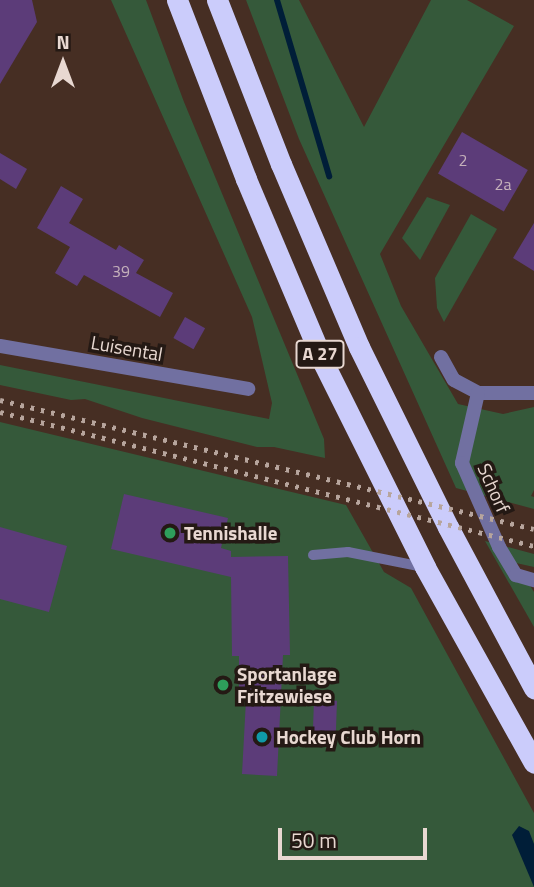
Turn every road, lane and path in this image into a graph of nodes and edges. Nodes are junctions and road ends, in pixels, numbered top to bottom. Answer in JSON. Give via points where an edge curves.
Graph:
{"nodes":[{"id":1,"x":177,"y":0,"type":"edge"},
{"id":2,"x":217,"y":0,"type":"edge"},
{"id":3,"x":0,"y":346,"type":"edge"},
{"id":4,"x":441,"y":357,"type":"dead end"},
{"id":5,"x":248,"y":388,"type":"dead end"},
{"id":6,"x":478,"y":393,"type":"junction"},
{"id":7,"x":534,"y":393,"type":"edge"},
{"id":8,"x":313,"y":555,"type":"dead end"},
{"id":9,"x":425,"y":567,"type":"junction"},
{"id":10,"x":534,"y":580,"type":"edge"},
{"id":11,"x":534,"y":688,"type":"edge"},
{"id":12,"x":534,"y":763,"type":"edge"}],
"edges":[{"from":1,"to":9,"type":"highway","number":"A 27","via":[[324,364]]},
{"from":2,"to":11,"type":"highway","number":"A 27","via":[[359,347],[447,527]]},
{"from":3,"to":5,"type":"street","name":"Luisental"},
{"from":4,"to":6,"type":"street","via":[[454,380]]},
{"from":6,"to":7,"type":"street"},
{"from":6,"to":10,"type":"street","name":"Schorf","via":[[462,463],[516,575]]},
{"from":8,"to":9,"type":"lane","via":[[348,552]]},
{"from":9,"to":12,"type":"highway","number":"A 27"}]}
